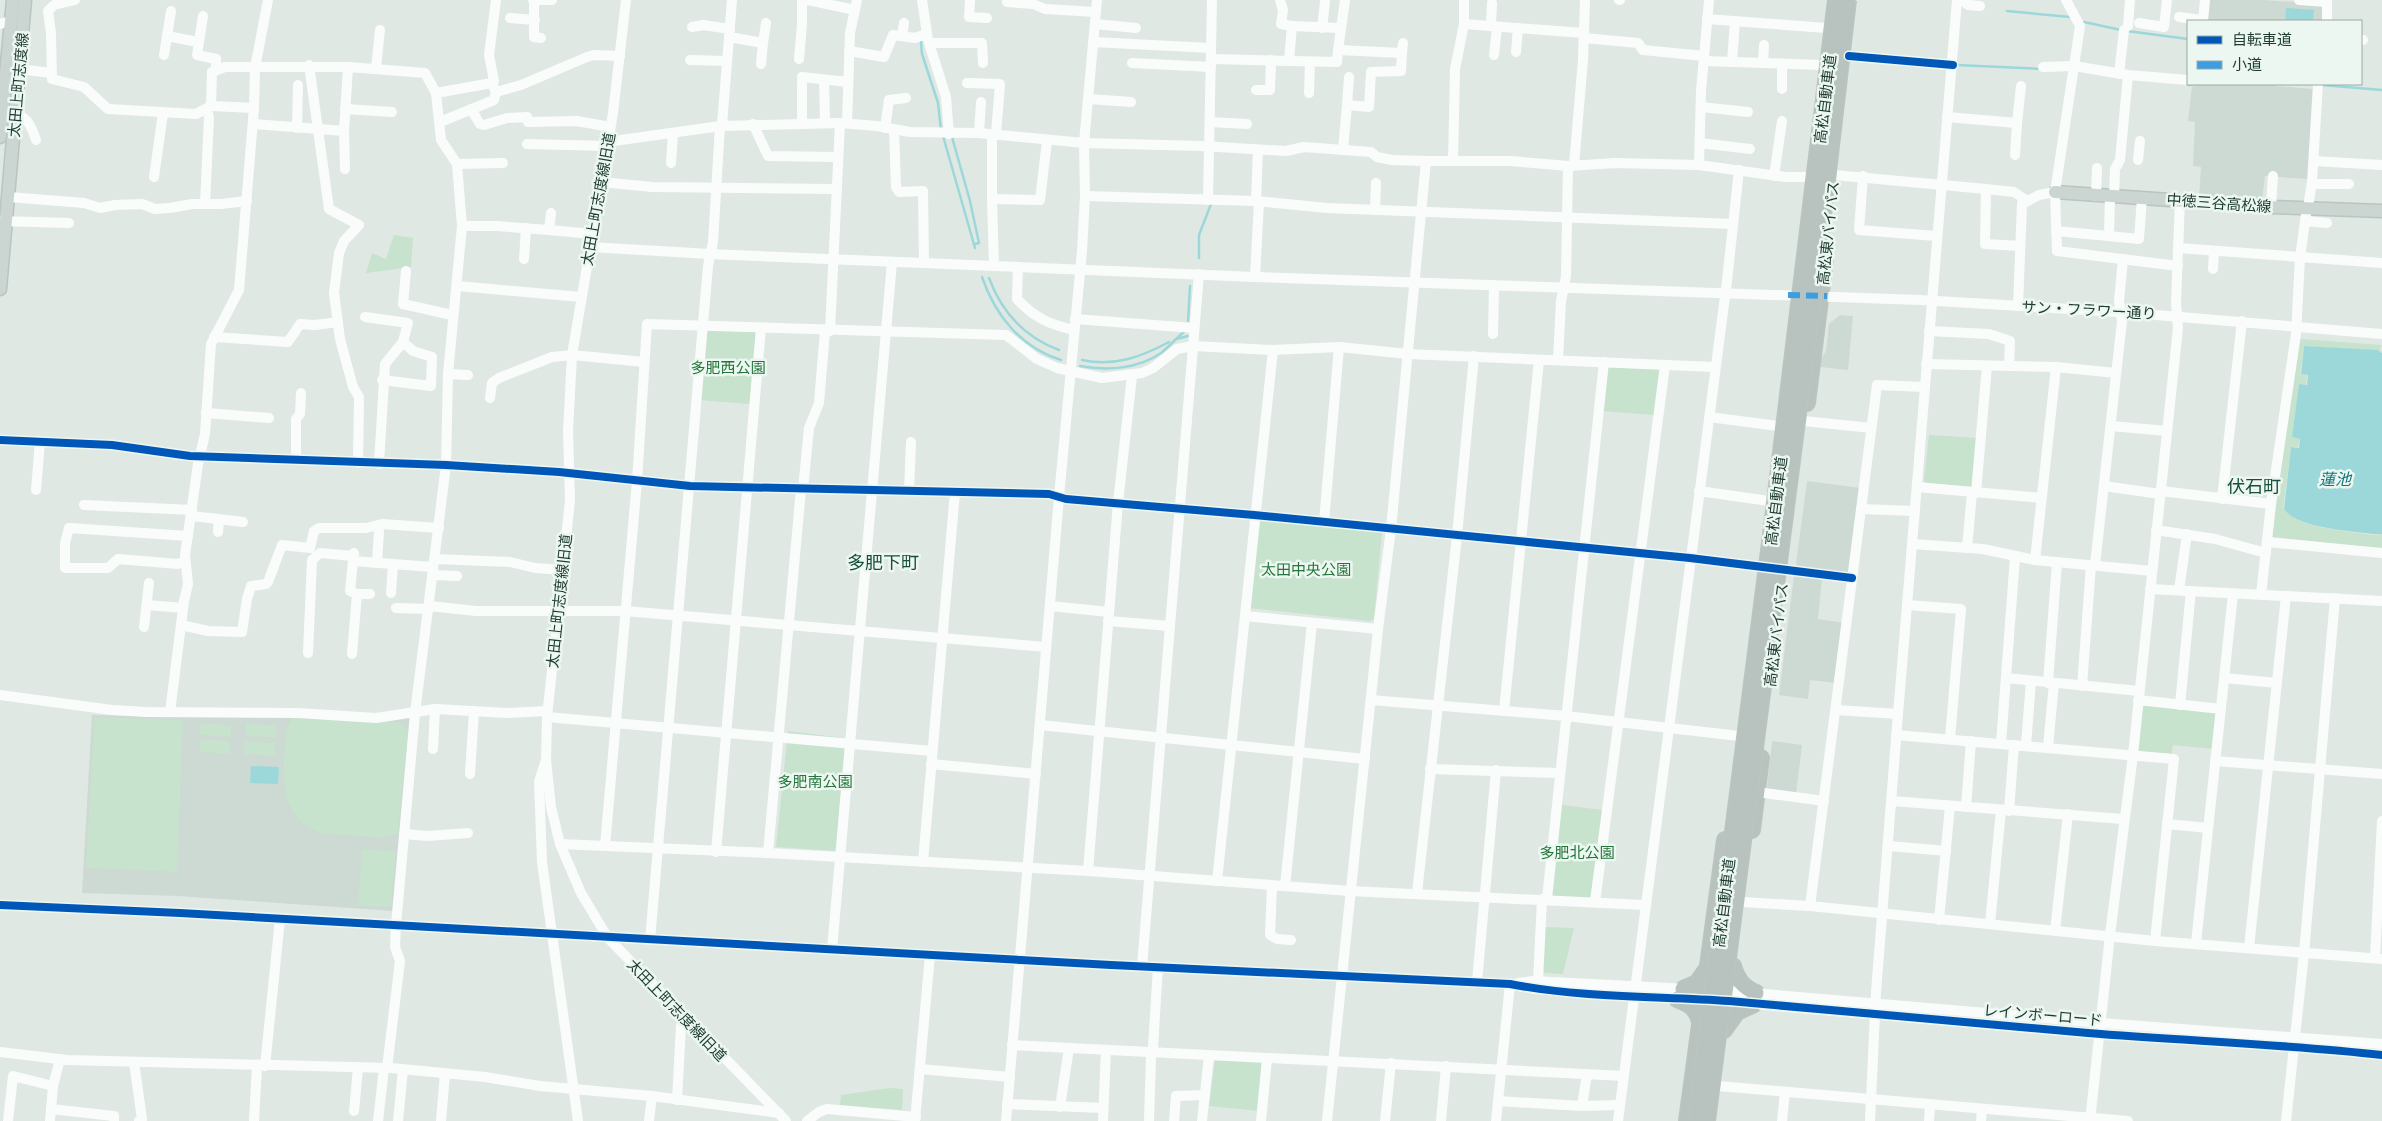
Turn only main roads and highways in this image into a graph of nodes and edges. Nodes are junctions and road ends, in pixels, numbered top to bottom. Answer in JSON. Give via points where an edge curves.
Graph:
{"nodes":[{"id":1,"x":13,"y":0,"type":"edge"},
{"id":2,"x":25,"y":0,"type":"edge"},
{"id":3,"x":1829,"y":0,"type":"edge"},
{"id":4,"x":1836,"y":0,"type":"edge"},
{"id":5,"x":1848,"y":0,"type":"edge"},
{"id":6,"x":1855,"y":0,"type":"edge"},
{"id":7,"x":5,"y":22,"type":"edge"},
{"id":8,"x":1,"y":114,"type":"edge"},
{"id":9,"x":0,"y":137,"type":"edge"},
{"id":10,"x":2055,"y":192,"type":"road end"},
{"id":11,"x":2382,"y":212,"type":"edge"},
{"id":12,"x":3,"y":221,"type":"edge"},
{"id":13,"x":0,"y":290,"type":"edge"},
{"id":14,"x":1733,"y":966,"type":"junction"},
{"id":15,"x":1707,"y":970,"type":"junction"},
{"id":16,"x":1700,"y":1021,"type":"junction"},
{"id":17,"x":1724,"y":1030,"type":"junction"},
{"id":18,"x":1688,"y":1121,"type":"edge"},
{"id":19,"x":1696,"y":1121,"type":"edge"},
{"id":20,"x":1707,"y":1121,"type":"edge"},
{"id":21,"x":1713,"y":1121,"type":"edge"}],
"edges":[{"from":1,"to":7,"type":"main road","name":"太田上町志度線"},
{"from":2,"to":12,"type":"main road","name":"太田上町志度線","via":[[9,197]]},
{"from":3,"to":15,"type":"highway","name":"高松東バイパス","via":[[1795,296]]},
{"from":4,"to":19,"type":"highway","name":"高松自動車道","bridge":true},
{"from":5,"to":20,"type":"highway","name":"高松自動車道","bridge":true},
{"from":6,"to":14,"type":"highway","name":"高松東バイパス","via":[[1821,298]]},
{"from":7,"to":8,"type":"main road","name":"太田上町志度線"},
{"from":8,"to":9,"type":"main road","name":"太田上町志度線"},
{"from":10,"to":11,"type":"main road","name":"中徳三谷高松線"},
{"from":12,"to":13,"type":"main road","name":"太田上町志度線"},
{"from":14,"to":17,"type":"highway","name":"高松東バイパス"},
{"from":14,"to":17,"type":"highway","via":[[1736,977],[1755,998],[1737,1012]]},
{"from":15,"to":16,"type":"highway","name":"高松東バイパス"},
{"from":15,"to":16,"type":"highway","via":[[1697,983],[1680,994],[1696,1010]]},
{"from":16,"to":18,"type":"highway","name":"高松東バイパス"},
{"from":17,"to":21,"type":"highway","name":"高松東バイパス"}]}
